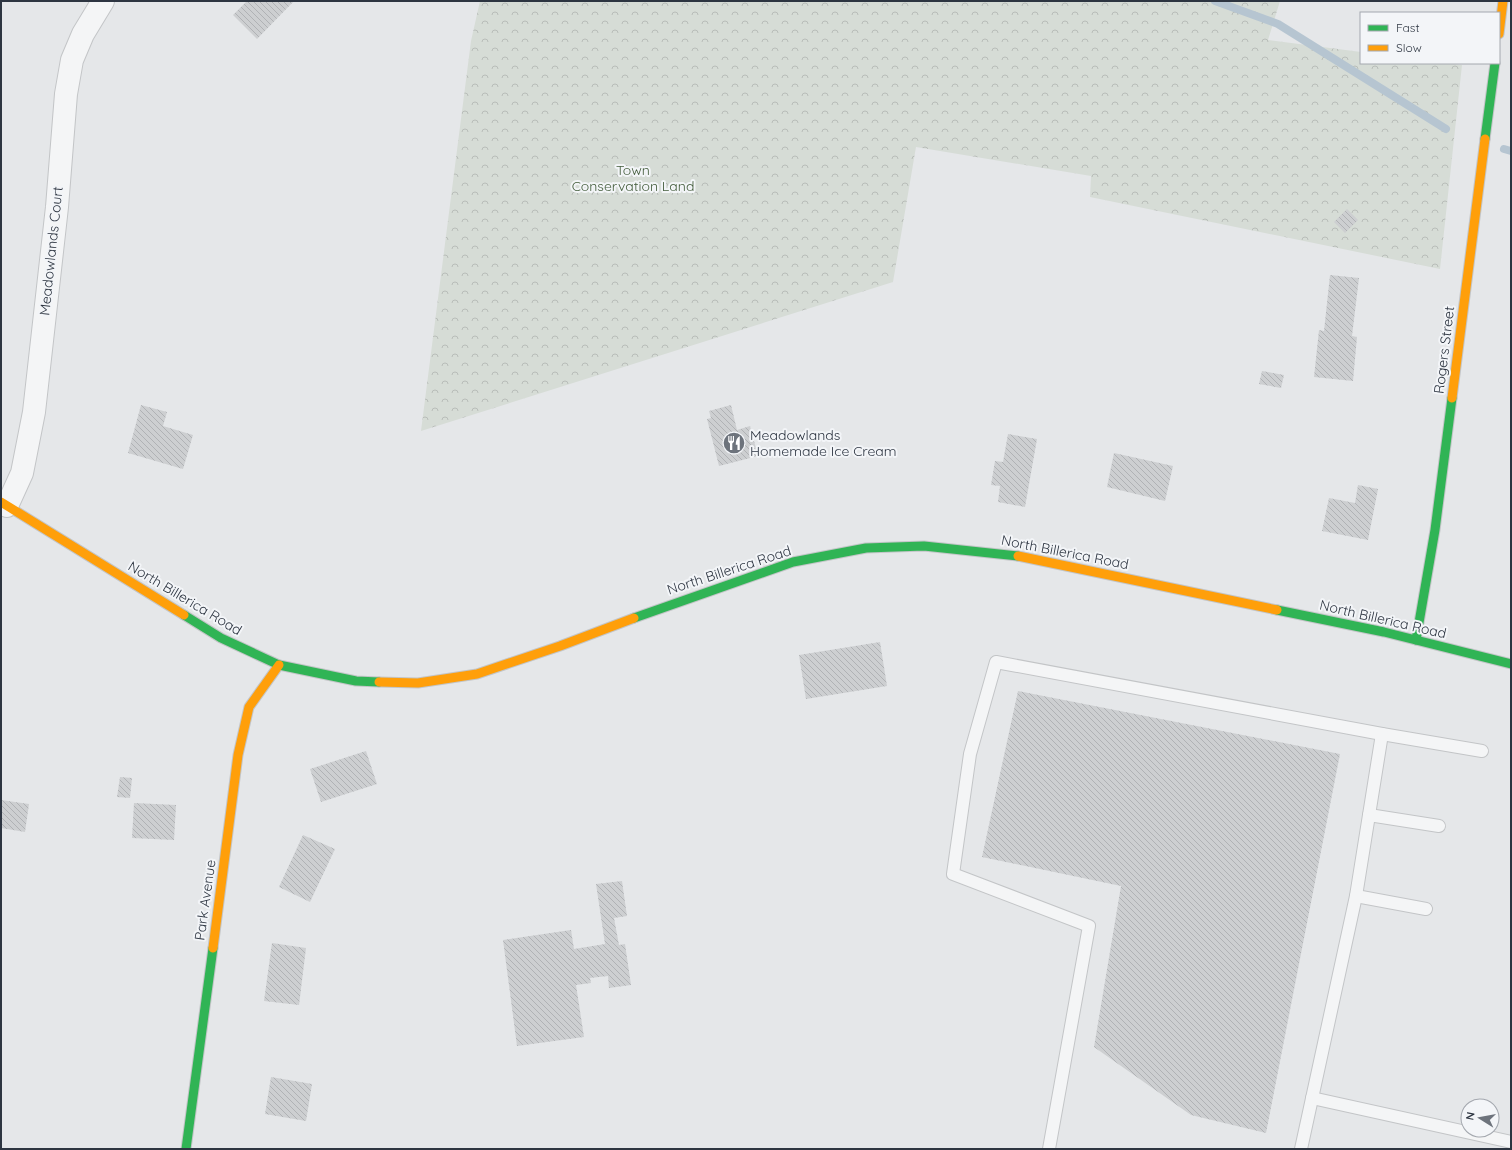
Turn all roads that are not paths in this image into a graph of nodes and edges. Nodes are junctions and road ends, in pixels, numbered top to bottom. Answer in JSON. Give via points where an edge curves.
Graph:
{"nodes":[{"id":1,"x":103,"y":1,"type":"edge"},
{"id":2,"x":1503,"y":1,"type":"edge"},
{"id":3,"x":1500,"y":26,"type":"edge"},
{"id":4,"x":1495,"y":64,"type":"edge"},
{"id":5,"x":4,"y":504,"type":"edge"},
{"id":6,"x":1416,"y":640,"type":"junction"},
{"id":7,"x":1511,"y":664,"type":"edge"},
{"id":8,"x":279,"y":665,"type":"junction"},
{"id":9,"x":1382,"y":734,"type":"junction"},
{"id":10,"x":1482,"y":751,"type":"dead end"},
{"id":11,"x":1369,"y":815,"type":"junction"},
{"id":12,"x":1439,"y":826,"type":"dead end"},
{"id":13,"x":1356,"y":896,"type":"junction"},
{"id":14,"x":1426,"y":909,"type":"dead end"},
{"id":15,"x":1312,"y":1098,"type":"junction"},
{"id":16,"x":1511,"y":1142,"type":"edge"},
{"id":17,"x":186,"y":1149,"type":"edge"},
{"id":18,"x":1049,"y":1149,"type":"edge"},
{"id":19,"x":1301,"y":1149,"type":"edge"}],
"edges":[{"from":1,"to":5,"type":"street","name":"Meadowlands Court","via":[[83,34],[72,60],[66,94],[34,412],[22,473]]},
{"from":2,"to":3,"type":"main road"},
{"from":4,"to":6,"type":"main road","name":"Rogers Street","via":[[1436,530]]},
{"from":5,"to":8,"type":"main road","name":"North Billerica Road","via":[[221,638]]},
{"from":6,"to":7,"type":"main road","name":"North Billerica Road"},
{"from":6,"to":8,"type":"main road","name":"North Billerica Road","via":[[1010,554],[924,546],[866,548],[793,562],[477,674],[418,683],[356,681]]},
{"from":8,"to":17,"type":"main road","name":"Park Avenue","via":[[249,707],[238,756]]},
{"from":9,"to":10,"type":"lane"},
{"from":9,"to":11,"type":"lane"},
{"from":9,"to":18,"type":"lane","via":[[996,662],[970,754],[953,874],[1089,926]]},
{"from":11,"to":12,"type":"lane"},
{"from":11,"to":13,"type":"lane"},
{"from":13,"to":14,"type":"lane"},
{"from":13,"to":15,"type":"lane"},
{"from":15,"to":16,"type":"lane"},
{"from":15,"to":19,"type":"lane"}]}
